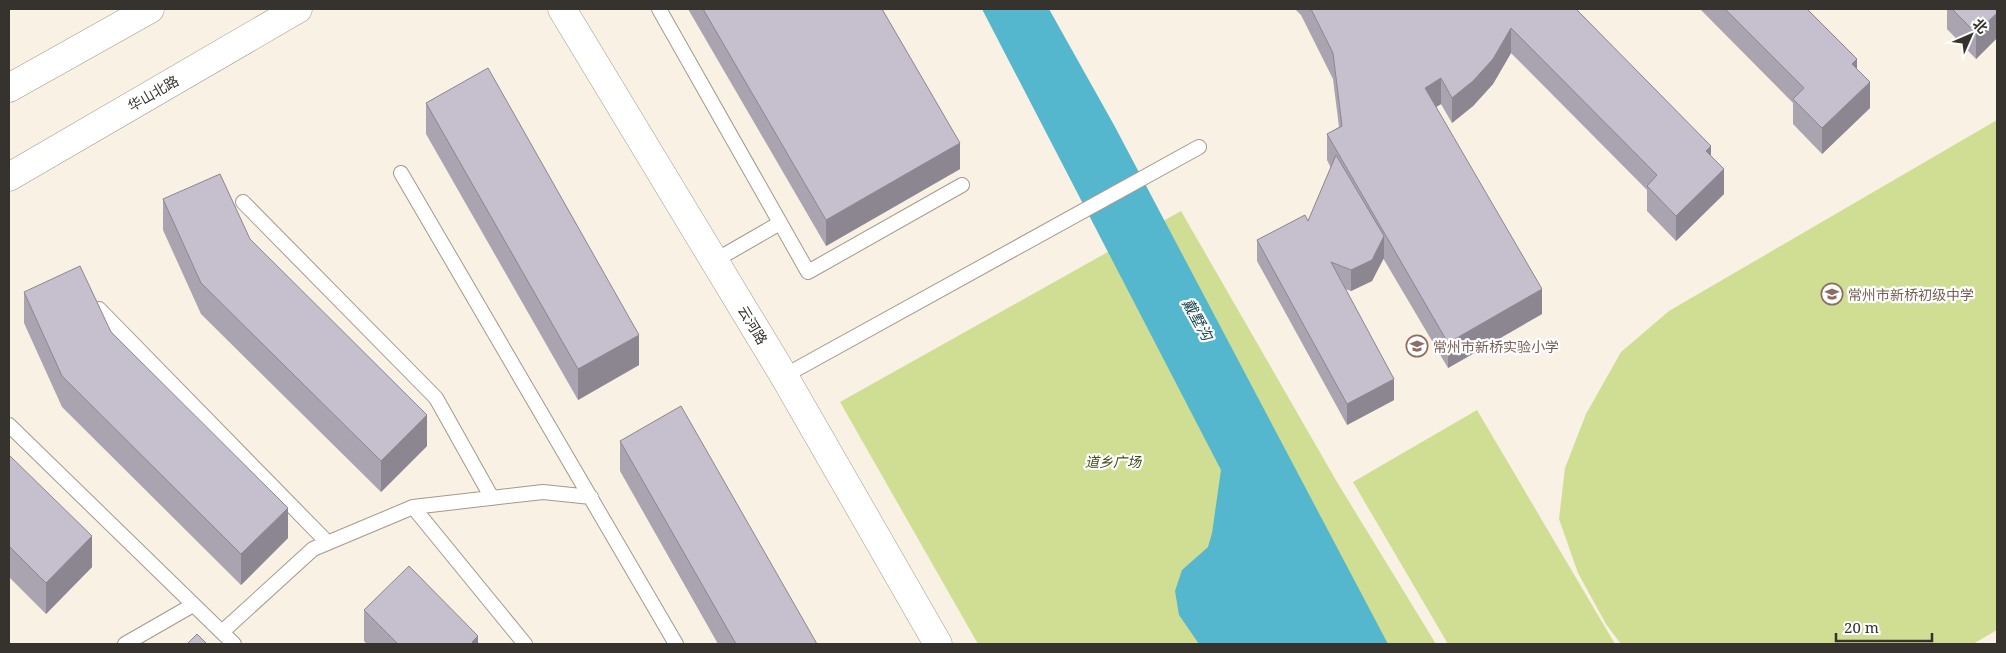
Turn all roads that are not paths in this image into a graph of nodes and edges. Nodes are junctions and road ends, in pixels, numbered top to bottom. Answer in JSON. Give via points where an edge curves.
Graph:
{"nodes":[{"id":1,"x":150,"y":9,"type":"edge"},
{"id":2,"x":298,"y":9,"type":"edge"},
{"id":3,"x":562,"y":9,"type":"edge"},
{"id":4,"x":659,"y":9,"type":"edge"},
{"id":5,"x":9,"y":88,"type":"edge"},
{"id":6,"x":1199,"y":147,"type":"dead end"},
{"id":7,"x":401,"y":173,"type":"dead end"},
{"id":8,"x":9,"y":177,"type":"edge"},
{"id":9,"x":962,"y":185,"type":"dead end"},
{"id":10,"x":243,"y":202,"type":"dead end"},
{"id":11,"x":780,"y":223,"type":"junction"},
{"id":12,"x":714,"y":261,"type":"junction"},
{"id":13,"x":99,"y":309,"type":"edge"},
{"id":14,"x":784,"y":376,"type":"junction"},
{"id":15,"x":9,"y":425,"type":"edge"},
{"id":16,"x":591,"y":497,"type":"junction"},
{"id":17,"x":492,"y":498,"type":"junction"},
{"id":18,"x":413,"y":507,"type":"junction"},
{"id":19,"x":328,"y":542,"type":"junction"},
{"id":20,"x":193,"y":605,"type":"junction"},
{"id":21,"x":222,"y":632,"type":"junction"},
{"id":22,"x":125,"y":644,"type":"edge"},
{"id":23,"x":234,"y":644,"type":"edge"},
{"id":24,"x":524,"y":644,"type":"edge"},
{"id":25,"x":676,"y":644,"type":"edge"},
{"id":26,"x":938,"y":644,"type":"edge"}],
"edges":[{"from":1,"to":5,"type":"street"},
{"from":2,"to":8,"type":"street","name":"华山北路"},
{"from":3,"to":12,"type":"street","name":"云河路"},
{"from":4,"to":11,"type":"lane"},
{"from":6,"to":14,"type":"lane"},
{"from":7,"to":16,"type":"lane"},
{"from":9,"to":11,"type":"lane","via":[[808,272]]},
{"from":10,"to":17,"type":"lane","via":[[436,398]]},
{"from":11,"to":12,"type":"lane"},
{"from":12,"to":14,"type":"street","name":"云河路"},
{"from":13,"to":19,"type":"lane"},
{"from":14,"to":26,"type":"street","name":"云河路"},
{"from":15,"to":20,"type":"lane"},
{"from":16,"to":17,"type":"lane","via":[[543,492]]},
{"from":16,"to":25,"type":"lane"},
{"from":17,"to":18,"type":"lane"},
{"from":18,"to":19,"type":"lane"},
{"from":18,"to":24,"type":"lane"},
{"from":19,"to":21,"type":"lane","via":[[313,548]]},
{"from":20,"to":21,"type":"lane"},
{"from":20,"to":22,"type":"lane"},
{"from":21,"to":23,"type":"lane"}]}
